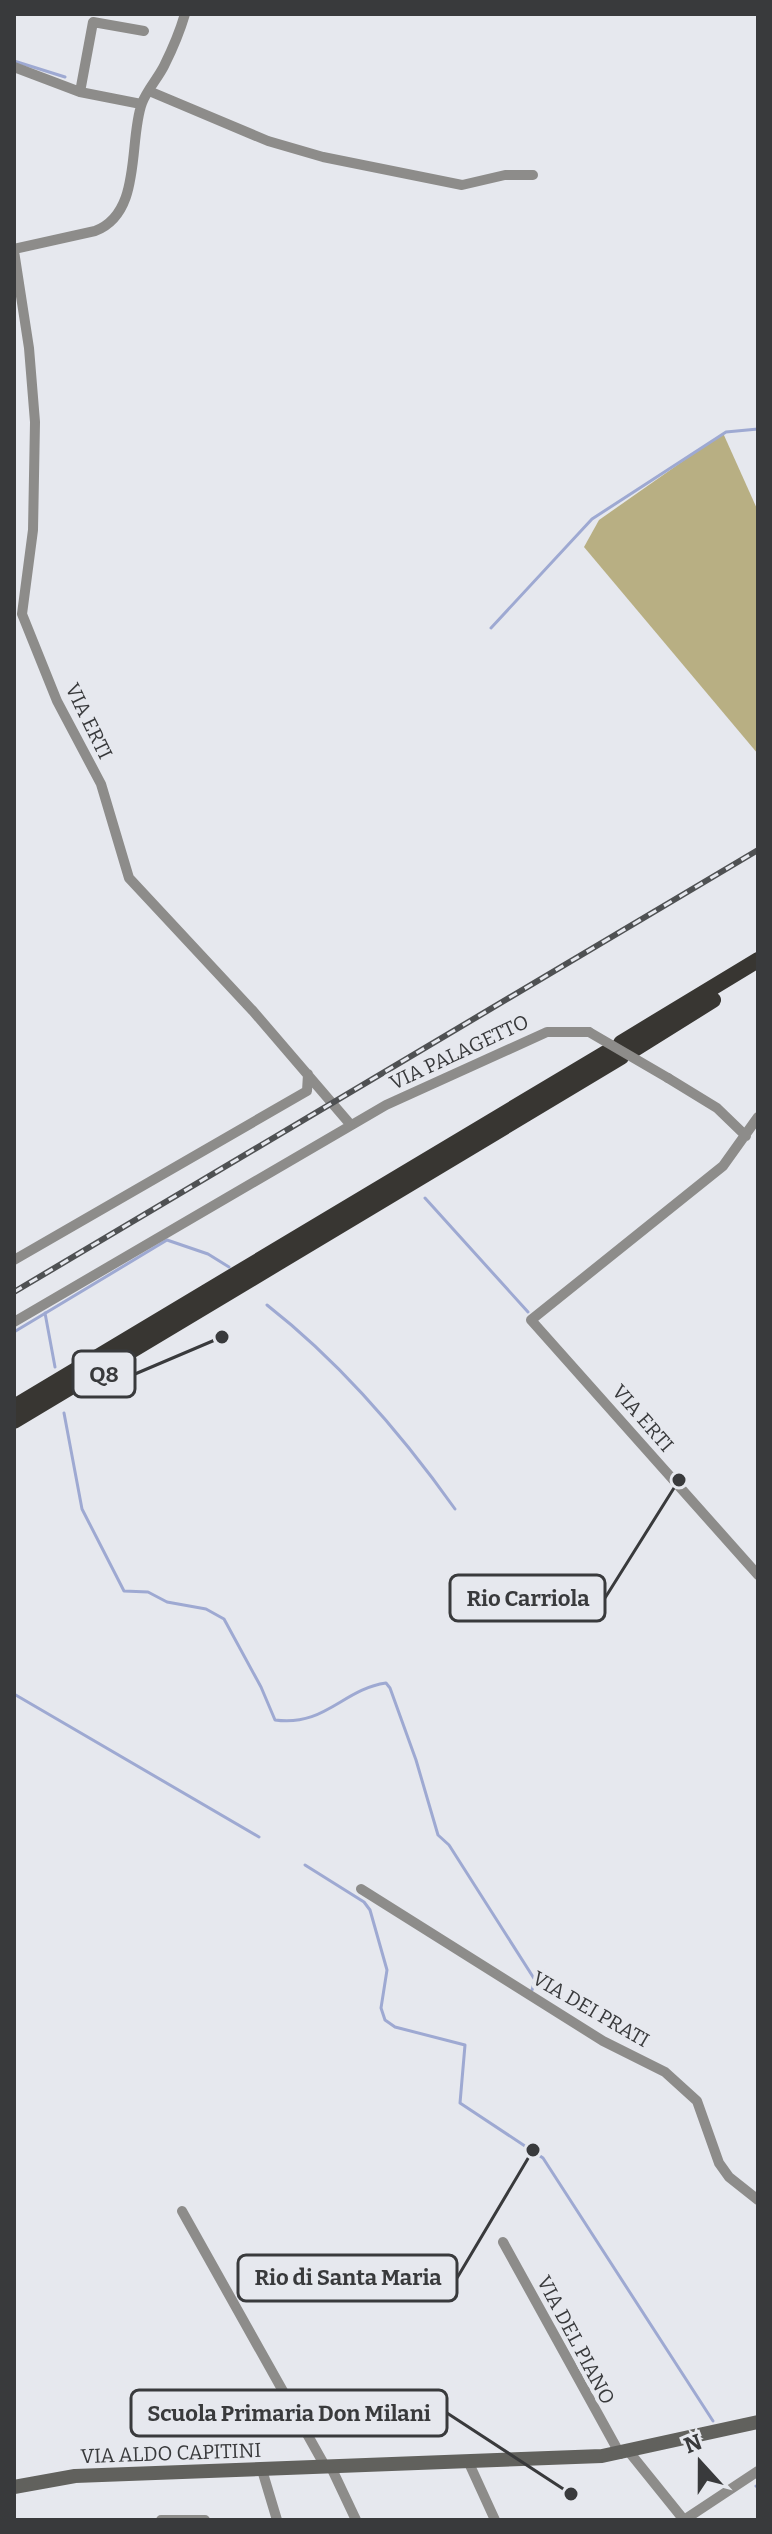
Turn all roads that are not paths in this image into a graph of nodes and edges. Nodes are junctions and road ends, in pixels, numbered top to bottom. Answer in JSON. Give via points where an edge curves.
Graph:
{"nodes":[{"id":1,"x":185,"y":14,"type":"edge"},
{"id":2,"x":144,"y":31,"type":"dead end"},
{"id":3,"x":14,"y":67,"type":"edge"},
{"id":4,"x":149,"y":91,"type":"junction"},
{"id":5,"x":80,"y":92,"type":"junction"},
{"id":6,"x":141,"y":104,"type":"junction"},
{"id":7,"x":533,"y":175,"type":"dead end"},
{"id":8,"x":14,"y":250,"type":"edge"},
{"id":9,"x":758,"y":960,"type":"edge"},
{"id":10,"x":758,"y":973,"type":"edge"},
{"id":11,"x":621,"y":1050,"type":"junction"},
{"id":12,"x":308,"y":1074,"type":"junction"},
{"id":13,"x":758,"y":1117,"type":"edge"},
{"id":14,"x":350,"y":1124,"type":"junction"},
{"id":15,"x":746,"y":1136,"type":"junction"},
{"id":16,"x":14,"y":1260,"type":"edge"},
{"id":17,"x":14,"y":1322,"type":"edge"},
{"id":18,"x":14,"y":1407,"type":"edge"},
{"id":19,"x":14,"y":1421,"type":"edge"},
{"id":20,"x":758,"y":1575,"type":"edge"},
{"id":21,"x":361,"y":1889,"type":"dead end"},
{"id":22,"x":758,"y":2200,"type":"edge"},
{"id":23,"x":182,"y":2211,"type":"dead end"},
{"id":24,"x":503,"y":2242,"type":"dead end"},
{"id":25,"x":758,"y":2422,"type":"edge"},
{"id":26,"x":625,"y":2453,"type":"junction"},
{"id":27,"x":468,"y":2461,"type":"junction"},
{"id":28,"x":328,"y":2465,"type":"junction"},
{"id":29,"x":262,"y":2470,"type":"junction"},
{"id":30,"x":758,"y":2471,"type":"edge"},
{"id":31,"x":14,"y":2487,"type":"edge"},
{"id":32,"x":161,"y":2520,"type":"edge"},
{"id":33,"x":205,"y":2520,"type":"edge"},
{"id":34,"x":277,"y":2520,"type":"edge"},
{"id":35,"x":356,"y":2520,"type":"edge"},
{"id":36,"x":495,"y":2520,"type":"edge"},
{"id":37,"x":684,"y":2520,"type":"edge"}],
"edges":[{"from":1,"to":4,"type":"street"},
{"from":2,"to":5,"type":"street","via":[[93,22]]},
{"from":3,"to":5,"type":"street"},
{"from":4,"to":6,"type":"street"},
{"from":4,"to":7,"type":"street","via":[[268,141],[323,157],[462,185]]},
{"from":5,"to":6,"type":"street"},
{"from":6,"to":8,"type":"street","via":[[129,185],[116,217],[95,231]]},
{"from":8,"to":12,"type":"street","name":"VIA ERTI","via":[[35,422],[33,530],[22,614],[57,701],[101,784],[129,878]]},
{"from":9,"to":11,"type":"highway"},
{"from":10,"to":11,"type":"highway"},
{"from":11,"to":18,"type":"highway"},
{"from":11,"to":19,"type":"highway"},
{"from":12,"to":14,"type":"street","name":"VIA ERTI"},
{"from":12,"to":16,"type":"street","via":[[307,1091]]},
{"from":13,"to":15,"type":"street"},
{"from":14,"to":15,"type":"street","name":"VIA PALAGETTO","bridge":true,"via":[[536,1036],[559,1031],[589,1032],[717,1108]]},
{"from":14,"to":17,"type":"street","name":"VIA PALAGETTO"},
{"from":15,"to":20,"type":"street","name":"VIA ERTI","via":[[723,1166],[531,1320]]},
{"from":21,"to":22,"type":"street","name":"VIA DEI PRATI","via":[[603,2041],[665,2072],[697,2101],[729,2177]]},
{"from":23,"to":28,"type":"street"},
{"from":24,"to":26,"type":"street","name":"VIA DEL PIANO"},
{"from":25,"to":26,"type":"main road","name":"VIA ALDO CAPITINI"},
{"from":26,"to":27,"type":"main road","name":"VIA ALDO CAPITINI"},
{"from":26,"to":37,"type":"street","name":"VIA DEL PIANO"},
{"from":27,"to":28,"type":"main road","name":"VIA ALDO CAPITINI"},
{"from":27,"to":36,"type":"street"},
{"from":28,"to":29,"type":"main road","name":"VIA ALDO CAPITINI"},
{"from":28,"to":35,"type":"street"},
{"from":29,"to":31,"type":"main road","name":"VIA ALDO CAPITINI","via":[[75,2476]]},
{"from":29,"to":34,"type":"street"},
{"from":30,"to":37,"type":"street"},
{"from":32,"to":33,"type":"street"}]}
